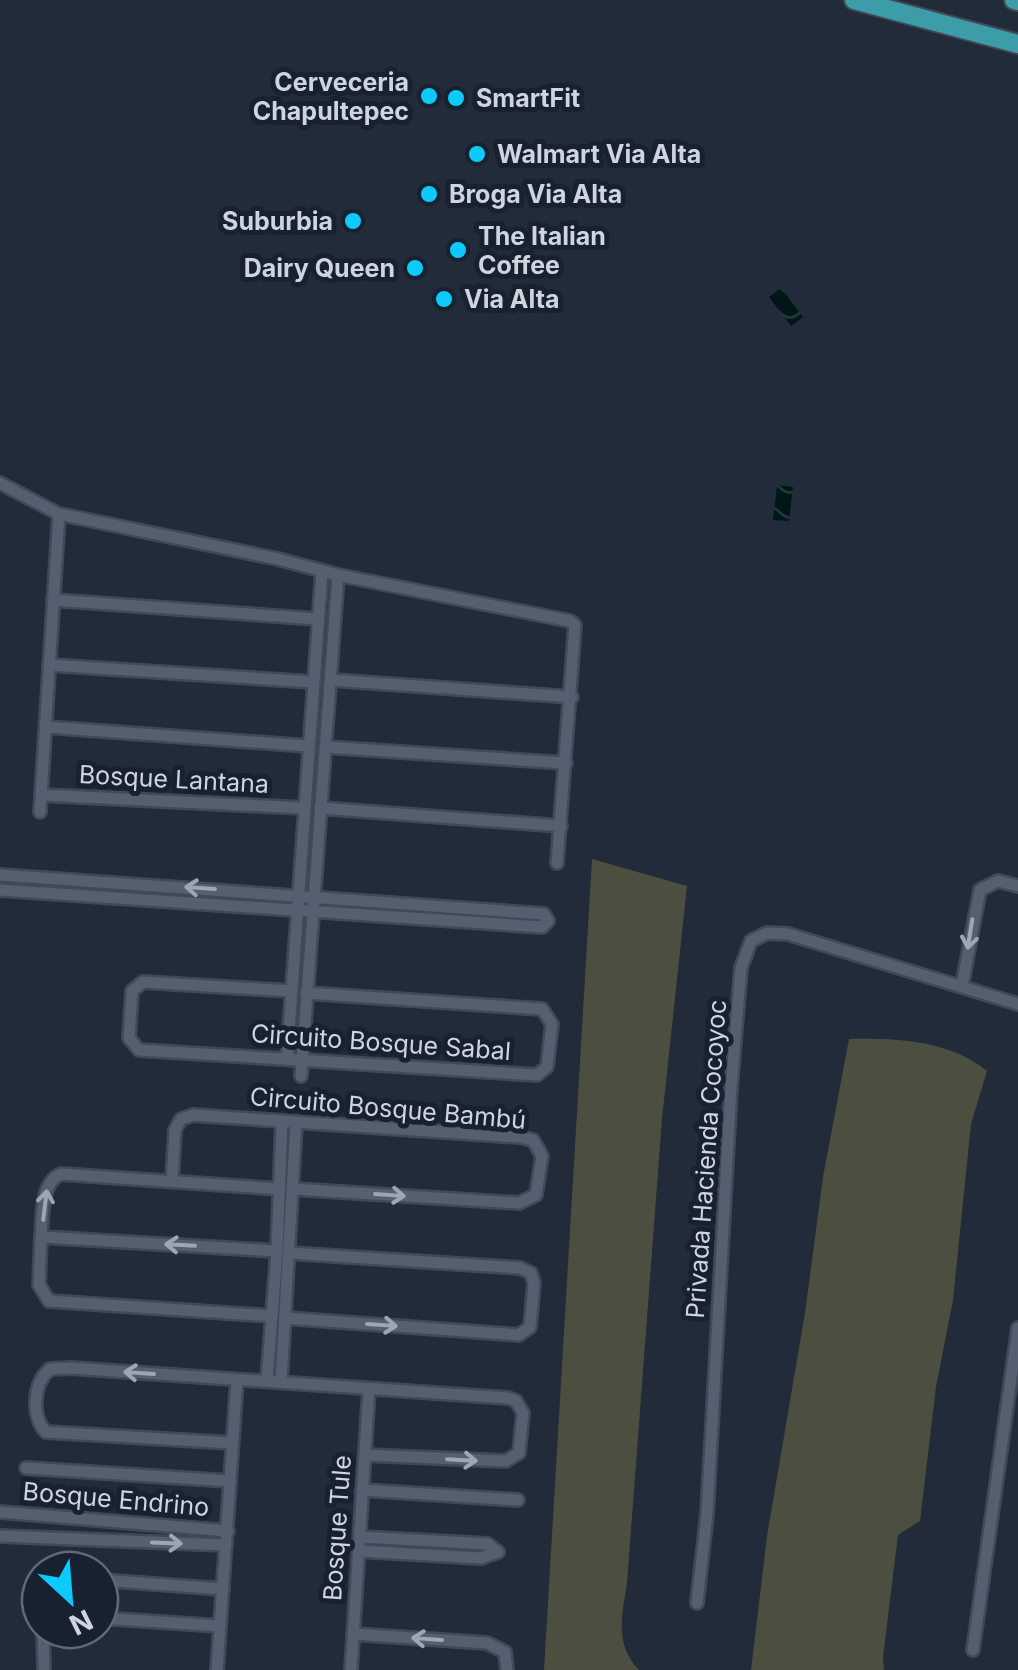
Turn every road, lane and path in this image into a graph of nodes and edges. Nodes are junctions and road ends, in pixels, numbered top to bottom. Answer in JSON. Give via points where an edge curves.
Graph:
{"nodes":[{"id":1,"x":854,"y":0,"type":"edge"},
{"id":2,"x":1012,"y":41,"type":"edge"},
{"id":3,"x":0,"y":483,"type":"edge"},
{"id":4,"x":59,"y":514,"type":"junction"},
{"id":5,"x":322,"y":571,"type":"junction"},
{"id":6,"x":338,"y":575,"type":"junction"},
{"id":7,"x":54,"y":600,"type":"junction"},
{"id":8,"x":318,"y":619,"type":"junction"},
{"id":9,"x":49,"y":665,"type":"junction"},
{"id":10,"x":330,"y":680,"type":"junction"},
{"id":11,"x":313,"y":682,"type":"junction"},
{"id":12,"x":572,"y":698,"type":"junction"},
{"id":13,"x":46,"y":726,"type":"junction"},
{"id":14,"x":308,"y":746,"type":"junction"},
{"id":15,"x":325,"y":747,"type":"junction"},
{"id":16,"x":566,"y":763,"type":"junction"},
{"id":17,"x":41,"y":795,"type":"junction"},
{"id":18,"x":304,"y":808,"type":"junction"},
{"id":19,"x":320,"y":808,"type":"junction"},
{"id":20,"x":40,"y":812,"type":"dead end"},
{"id":21,"x":560,"y":826,"type":"junction"},
{"id":22,"x":558,"y":863,"type":"dead end"},
{"id":23,"x":0,"y":875,"type":"edge"},
{"id":24,"x":1018,"y":886,"type":"edge"},
{"id":25,"x":0,"y":890,"type":"edge"},
{"id":26,"x":298,"y":895,"type":"junction"},
{"id":27,"x":313,"y":896,"type":"junction"},
{"id":28,"x":296,"y":910,"type":"junction"},
{"id":29,"x":312,"y":911,"type":"junction"},
{"id":30,"x":962,"y":986,"type":"junction"},
{"id":31,"x":291,"y":991,"type":"junction"},
{"id":32,"x":306,"y":993,"type":"junction"},
{"id":33,"x":1018,"y":1004,"type":"edge"},
{"id":34,"x":287,"y":1059,"type":"junction"},
{"id":35,"x":302,"y":1060,"type":"junction"},
{"id":36,"x":301,"y":1076,"type":"dead end"},
{"id":37,"x":282,"y":1122,"type":"junction"},
{"id":38,"x":296,"y":1123,"type":"junction"},
{"id":39,"x":172,"y":1181,"type":"junction"},
{"id":40,"x":286,"y":1189,"type":"junction"},
{"id":41,"x":41,"y":1237,"type":"junction"},
{"id":42,"x":283,"y":1252,"type":"junction"},
{"id":43,"x":278,"y":1317,"type":"junction"},
{"id":44,"x":1018,"y":1328,"type":"edge"},
{"id":45,"x":236,"y":1380,"type":"junction"},
{"id":46,"x":274,"y":1382,"type":"junction"},
{"id":47,"x":369,"y":1389,"type":"junction"},
{"id":48,"x":232,"y":1443,"type":"junction"},
{"id":49,"x":364,"y":1455,"type":"junction"},
{"id":50,"x":26,"y":1468,"type":"dead end"},
{"id":51,"x":230,"y":1480,"type":"junction"},
{"id":52,"x":362,"y":1490,"type":"junction"},
{"id":53,"x":518,"y":1500,"type":"dead end"},
{"id":54,"x":0,"y":1512,"type":"edge"},
{"id":55,"x":0,"y":1536,"type":"edge"},
{"id":56,"x":360,"y":1537,"type":"junction"},
{"id":57,"x":227,"y":1538,"type":"junction"},
{"id":58,"x":358,"y":1551,"type":"junction"},
{"id":59,"x":120,"y":1581,"type":"edge"},
{"id":60,"x":223,"y":1588,"type":"junction"},
{"id":61,"x":697,"y":1603,"type":"dead end"},
{"id":62,"x":120,"y":1619,"type":"edge"},
{"id":63,"x":220,"y":1626,"type":"junction"},
{"id":64,"x":354,"y":1634,"type":"junction"},
{"id":65,"x":973,"y":1650,"type":"dead end"},
{"id":66,"x":217,"y":1670,"type":"edge"},
{"id":67,"x":351,"y":1670,"type":"edge"},
{"id":68,"x":508,"y":1670,"type":"edge"}],
"edges":[{"from":1,"to":2,"type":"highway"},
{"from":3,"to":4,"type":"street"},
{"from":4,"to":5,"type":"street"},
{"from":4,"to":7,"type":"street"},
{"from":5,"to":6,"type":"street"},
{"from":5,"to":8,"type":"street"},
{"from":6,"to":10,"type":"street"},
{"from":6,"to":12,"type":"street","via":[[570,621],[577,631]]},
{"from":7,"to":8,"type":"street"},
{"from":7,"to":9,"type":"street"},
{"from":8,"to":11,"type":"street"},
{"from":9,"to":11,"type":"street"},
{"from":9,"to":13,"type":"street"},
{"from":10,"to":12,"type":"street"},
{"from":10,"to":15,"type":"street"},
{"from":11,"to":14,"type":"street"},
{"from":12,"to":16,"type":"street"},
{"from":13,"to":14,"type":"street"},
{"from":13,"to":17,"type":"street"},
{"from":14,"to":18,"type":"street"},
{"from":15,"to":16,"type":"street"},
{"from":15,"to":19,"type":"street"},
{"from":16,"to":21,"type":"street"},
{"from":17,"to":18,"type":"street","name":"Bosque Lantana"},
{"from":17,"to":20,"type":"street"},
{"from":18,"to":26,"type":"street"},
{"from":19,"to":21,"type":"street"},
{"from":19,"to":27,"type":"street"},
{"from":21,"to":22,"type":"street"},
{"from":26,"to":23,"type":"street","one_way":true},
{"from":24,"to":30,"type":"street","one_way":true,"via":[[998,881],[980,890]]},
{"from":25,"to":28,"type":"street"},
{"from":26,"to":27,"type":"street"},
{"from":26,"to":28,"type":"street"},
{"from":27,"to":29,"type":"street"},
{"from":27,"to":29,"type":"street","via":[[544,914],[548,921],[542,926]]},
{"from":28,"to":29,"type":"street"},
{"from":28,"to":31,"type":"street"},
{"from":29,"to":32,"type":"street"},
{"from":30,"to":33,"type":"street","name":"Privada Hacienda Cocoyoc"},
{"from":30,"to":61,"type":"street","name":"Privada Hacienda Cocoyoc","via":[[788,934],[767,933],[746,950]]},
{"from":31,"to":34,"type":"street"},
{"from":31,"to":34,"type":"street","name":"Circuito Bosque Sabal","via":[[142,982],[132,991],[129,1038],[139,1050]]},
{"from":32,"to":35,"type":"street"},
{"from":32,"to":35,"type":"street","name":"Circuito Bosque Sabal","via":[[542,1009],[552,1024],[546,1067],[537,1075]]},
{"from":34,"to":35,"type":"street","name":"Circuito Bosque Sabal"},
{"from":35,"to":36,"type":"street"},
{"from":37,"to":38,"type":"street","name":"Circuito Bosque Bambú"},
{"from":37,"to":39,"type":"street","name":"Circuito Bosque Bambú","via":[[181,1119]]},
{"from":37,"to":40,"type":"street"},
{"from":38,"to":40,"type":"street"},
{"from":40,"to":38,"type":"street","name":"Circuito Bosque Bambú","one_way":true,"via":[[520,1203],[536,1195],[542,1156],[533,1140],[519,1137]]},
{"from":39,"to":40,"type":"street","name":"Circuito Bosque Bambú"},
{"from":41,"to":39,"type":"street","name":"Circuito Bosque Bambú","one_way":true,"via":[[46,1190],[55,1176]]},
{"from":40,"to":42,"type":"street"},
{"from":42,"to":41,"type":"street","one_way":true},
{"from":41,"to":43,"type":"street","via":[[39,1286],[49,1301]]},
{"from":42,"to":43,"type":"street"},
{"from":43,"to":42,"type":"street","one_way":true,"via":[[519,1336],[530,1327],[534,1283],[520,1268]]},
{"from":43,"to":46,"type":"street"},
{"from":44,"to":65,"type":"street"},
{"from":45,"to":46,"type":"street"},
{"from":45,"to":48,"type":"street"},
{"from":45,"to":48,"type":"street","one_way":true,"via":[[58,1368],[40,1380],[36,1415],[41,1428],[56,1435]]},
{"from":46,"to":47,"type":"street"},
{"from":47,"to":49,"type":"street","name":"Bosque Tule"},
{"from":49,"to":47,"type":"street","one_way":true,"via":[[506,1461],[519,1453],[524,1421],[520,1406],[508,1398]]},
{"from":48,"to":51,"type":"street"},
{"from":49,"to":52,"type":"street","name":"Bosque Tule"},
{"from":50,"to":51,"type":"street"},
{"from":51,"to":57,"type":"street"},
{"from":52,"to":53,"type":"street"},
{"from":52,"to":56,"type":"street","name":"Bosque Tule"},
{"from":54,"to":57,"type":"street","name":"Bosque Endrino"},
{"from":55,"to":57,"type":"street","name":"Bosque Endrino","one_way":true},
{"from":56,"to":58,"type":"street","name":"Bosque Tule"},
{"from":56,"to":58,"type":"street","via":[[488,1544],[498,1552],[481,1558]]},
{"from":57,"to":60,"type":"street"},
{"from":58,"to":64,"type":"street","name":"Bosque Tule"},
{"from":59,"to":60,"type":"street"},
{"from":60,"to":63,"type":"street"},
{"from":62,"to":63,"type":"street"},
{"from":63,"to":66,"type":"street"},
{"from":64,"to":67,"type":"street","name":"Bosque Tule"},
{"from":68,"to":64,"type":"street","one_way":true,"via":[[504,1652],[487,1643]]}]}
